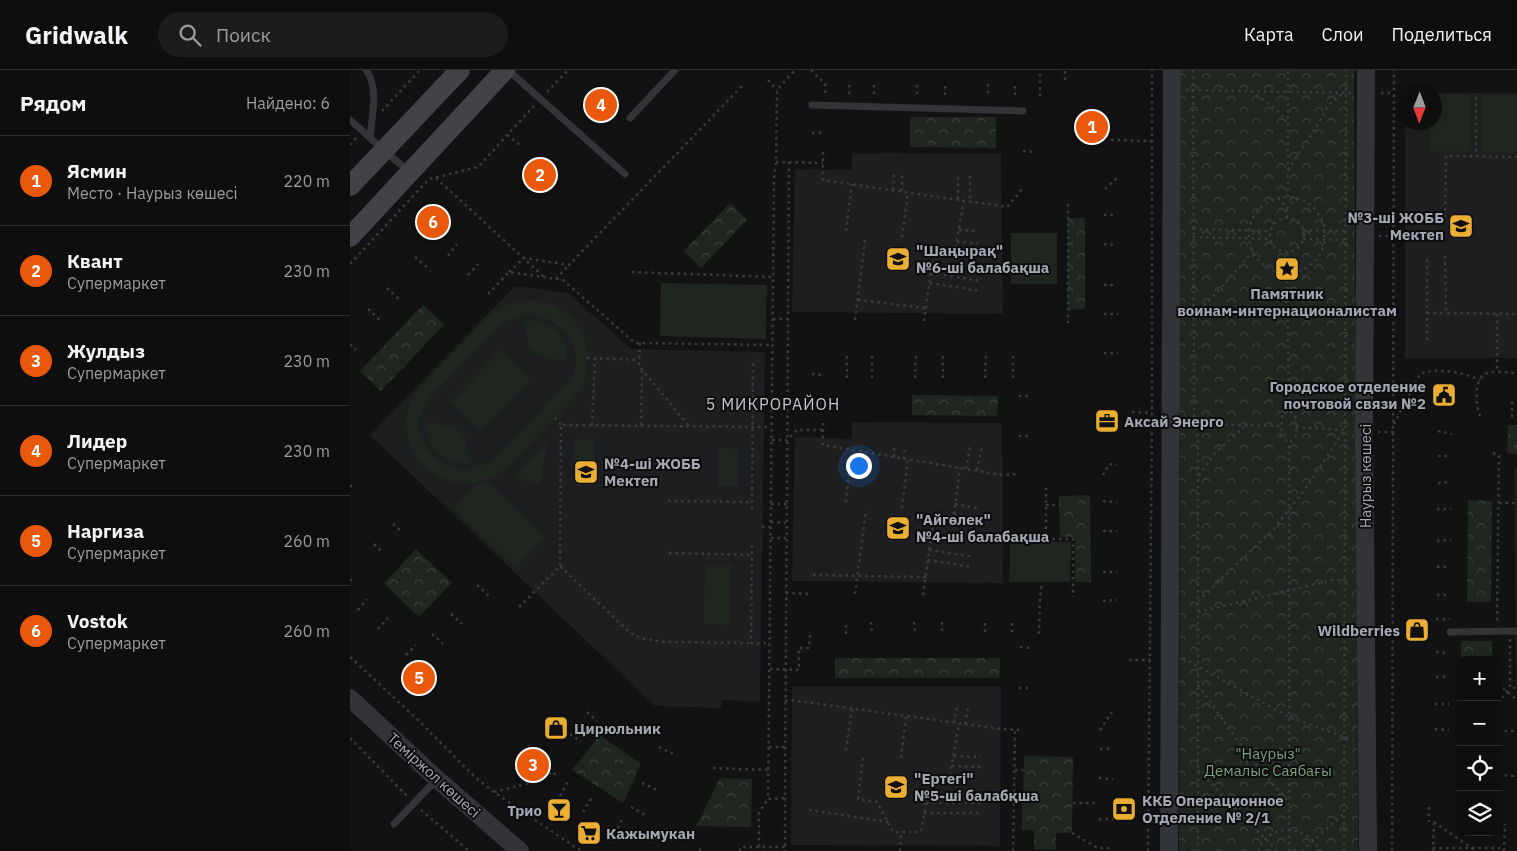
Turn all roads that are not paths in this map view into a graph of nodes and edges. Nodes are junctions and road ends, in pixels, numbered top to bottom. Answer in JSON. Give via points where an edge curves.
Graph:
{"nodes":[{"id":1,"x":366,"y":70,"type":"edge"},
{"id":2,"x":460,"y":70,"type":"edge"},
{"id":3,"x":506,"y":70,"type":"edge"},
{"id":4,"x":676,"y":70,"type":"edge"},
{"id":5,"x":1172,"y":70,"type":"edge"},
{"id":6,"x":1366,"y":70,"type":"edge"},
{"id":7,"x":812,"y":105,"type":"dead end"},
{"id":8,"x":1023,"y":112,"type":"dead end"},
{"id":9,"x":630,"y":118,"type":"dead end"},
{"id":10,"x":350,"y":120,"type":"edge"},
{"id":11,"x":377,"y":144,"type":"junction"},
{"id":12,"x":411,"y":173,"type":"junction"},
{"id":13,"x":625,"y":174,"type":"dead end"},
{"id":14,"x":350,"y":186,"type":"edge"},
{"id":15,"x":350,"y":237,"type":"edge"},
{"id":16,"x":1513,"y":631,"type":"edge"},
{"id":17,"x":1450,"y":632,"type":"dead end"},
{"id":18,"x":350,"y":698,"type":"edge"},
{"id":19,"x":437,"y":779,"type":"junction"},
{"id":20,"x":394,"y":824,"type":"dead end"},
{"id":21,"x":520,"y":851,"type":"edge"},
{"id":22,"x":1169,"y":851,"type":"edge"},
{"id":23,"x":1368,"y":851,"type":"edge"}],
"edges":[{"from":1,"to":11,"type":"lane","via":[[374,87],[371,122]]},
{"from":2,"to":11,"type":"main road"},
{"from":3,"to":12,"type":"main road"},
{"from":3,"to":13,"type":"lane"},
{"from":4,"to":9,"type":"lane"},
{"from":5,"to":22,"type":"street"},
{"from":6,"to":23,"type":"street","name":"Наурыз көшесі","via":[[1364,431]]},
{"from":7,"to":8,"type":"lane"},
{"from":10,"to":11,"type":"lane"},
{"from":11,"to":12,"type":"lane"},
{"from":11,"to":14,"type":"main road"},
{"from":12,"to":15,"type":"main road"},
{"from":16,"to":17,"type":"lane"},
{"from":18,"to":19,"type":"street","name":"Теміржол көшесі"},
{"from":19,"to":20,"type":"lane"},
{"from":19,"to":21,"type":"street","name":"Теміржол көшесі"}]}
